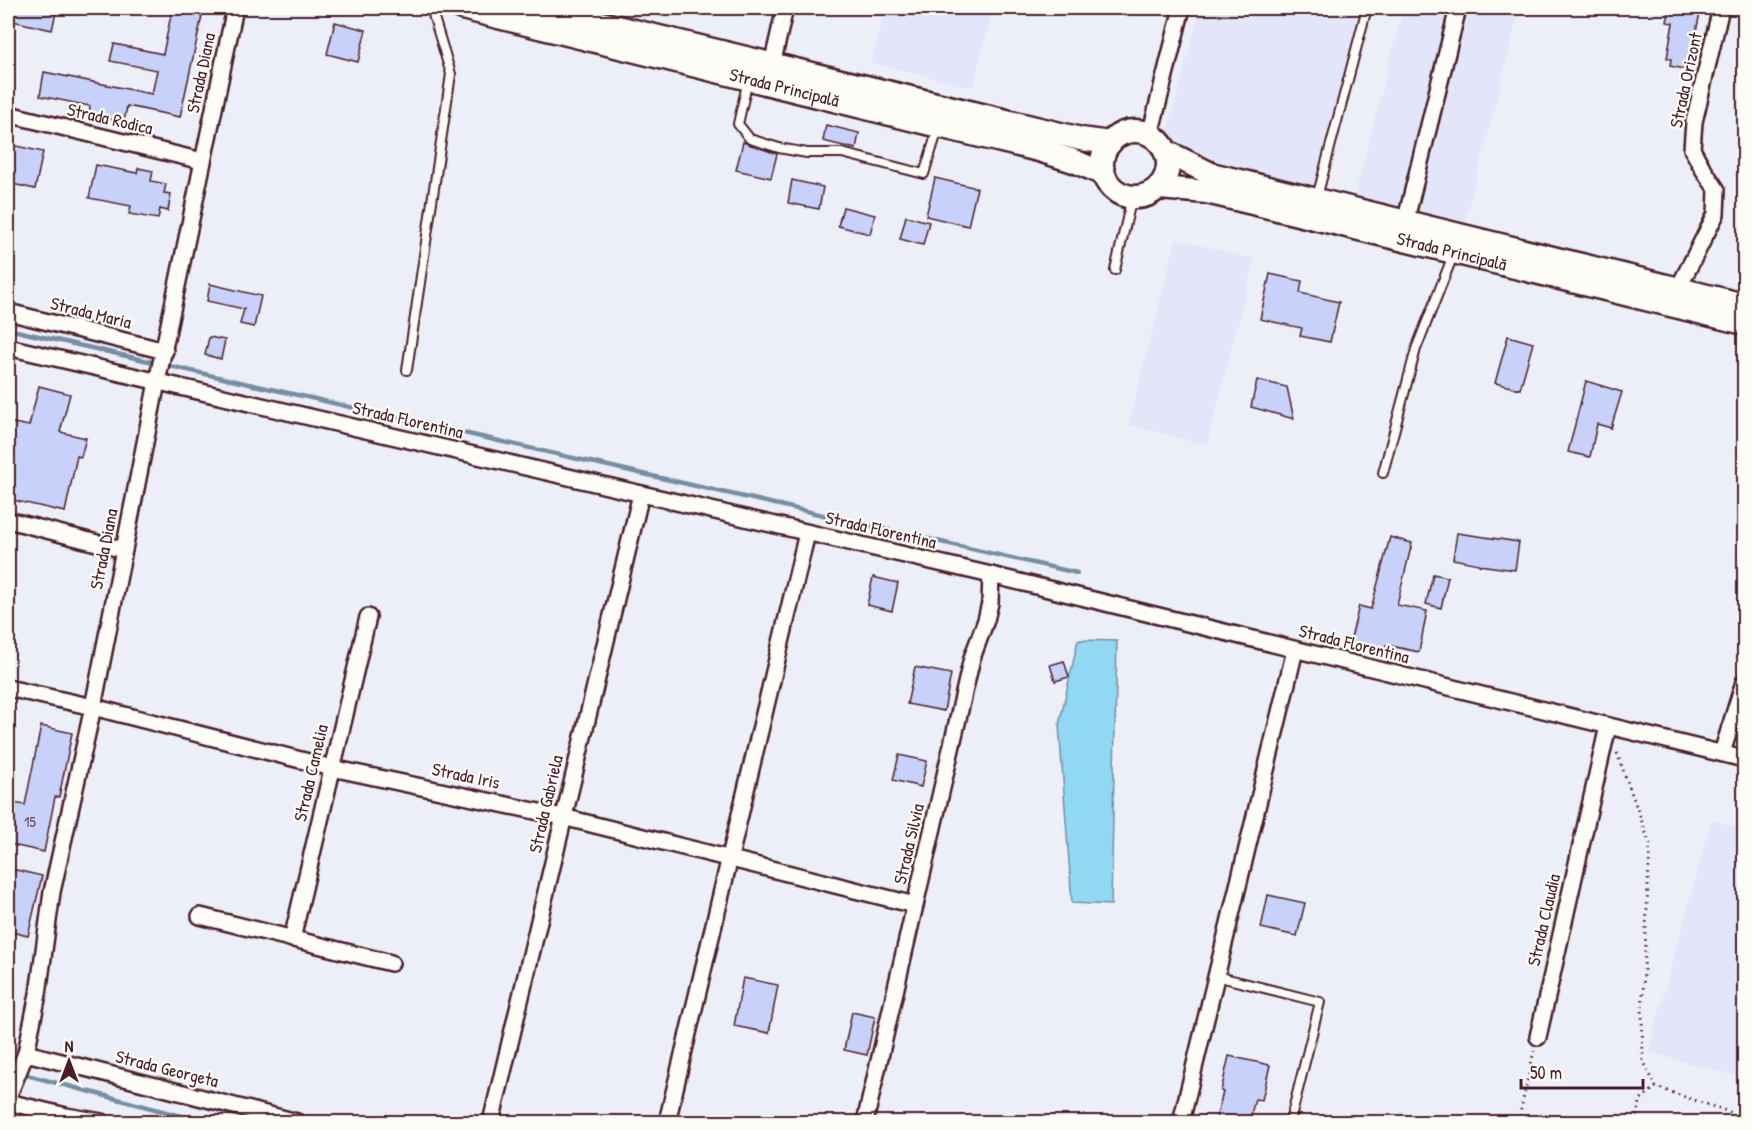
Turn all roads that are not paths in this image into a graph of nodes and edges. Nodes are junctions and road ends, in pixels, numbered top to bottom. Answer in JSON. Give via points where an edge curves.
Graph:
{"nodes":[{"id":1,"x":235,"y":8,"type":"edge"},
{"id":2,"x":430,"y":8,"type":"edge"},
{"id":3,"x":462,"y":8,"type":"edge"},
{"id":4,"x":539,"y":8,"type":"edge"},
{"id":5,"x":786,"y":8,"type":"edge"},
{"id":6,"x":1182,"y":8,"type":"edge"},
{"id":7,"x":1367,"y":8,"type":"edge"},
{"id":8,"x":1458,"y":8,"type":"edge"},
{"id":9,"x":1721,"y":8,"type":"edge"},
{"id":10,"x":772,"y":65,"type":"junction"},
{"id":11,"x":748,"y":78,"type":"junction"},
{"id":12,"x":8,"y":114,"type":"edge"},
{"id":13,"x":939,"y":126,"type":"junction"},
{"id":14,"x":1110,"y":143,"type":"junction"},
{"id":15,"x":1158,"y":143,"type":"junction"},
{"id":16,"x":202,"y":161,"type":"junction"},
{"id":17,"x":1104,"y":174,"type":"junction"},
{"id":18,"x":1159,"y":188,"type":"junction"},
{"id":19,"x":1132,"y":197,"type":"junction"},
{"id":20,"x":1317,"y":200,"type":"junction"},
{"id":21,"x":1405,"y":223,"type":"junction"},
{"id":22,"x":1455,"y":252,"type":"junction"},
{"id":23,"x":1114,"y":270,"type":"dead end"},
{"id":24,"x":1678,"y":288,"type":"junction"},
{"id":25,"x":1744,"y":305,"type":"edge"},
{"id":26,"x":8,"y":312,"type":"edge"},
{"id":27,"x":1744,"y":323,"type":"edge"},
{"id":28,"x":8,"y":347,"type":"edge"},
{"id":29,"x":164,"y":354,"type":"junction"},
{"id":30,"x":407,"y":370,"type":"dead end"},
{"id":31,"x":158,"y":378,"type":"junction"},
{"id":32,"x":1383,"y":473,"type":"dead end"},
{"id":33,"x":641,"y":494,"type":"junction"},
{"id":34,"x":8,"y":520,"type":"edge"},
{"id":35,"x":807,"y":533,"type":"junction"},
{"id":36,"x":124,"y":550,"type":"junction"},
{"id":37,"x":991,"y":575,"type":"junction"},
{"id":38,"x":368,"y":617,"type":"dead end"},
{"id":39,"x":1295,"y":650,"type":"junction"},
{"id":40,"x":1744,"y":682,"type":"edge"},
{"id":41,"x":8,"y":688,"type":"edge"},
{"id":42,"x":93,"y":707,"type":"junction"},
{"id":43,"x":1608,"y":726,"type":"junction"},
{"id":44,"x":1722,"y":753,"type":"junction"},
{"id":45,"x":1744,"y":759,"type":"edge"},
{"id":46,"x":332,"y":768,"type":"junction"},
{"id":47,"x":563,"y":817,"type":"junction"},
{"id":48,"x":730,"y":859,"type":"junction"},
{"id":49,"x":915,"y":905,"type":"junction"},
{"id":50,"x":200,"y":916,"type":"dead end"},
{"id":51,"x":292,"y":939,"type":"junction"},
{"id":52,"x":391,"y":963,"type":"dead end"},
{"id":53,"x":1216,"y":976,"type":"junction"},
{"id":54,"x":1538,"y":1037,"type":"road end"},
{"id":55,"x":24,"y":1058,"type":"junction"},
{"id":56,"x":10,"y":1092,"type":"edge"},
{"id":57,"x":8,"y":1102,"type":"edge"},
{"id":58,"x":102,"y":1122,"type":"edge"},
{"id":59,"x":297,"y":1122,"type":"edge"},
{"id":60,"x":491,"y":1122,"type":"edge"},
{"id":61,"x":668,"y":1122,"type":"edge"},
{"id":62,"x":865,"y":1122,"type":"edge"},
{"id":63,"x":1181,"y":1122,"type":"edge"},
{"id":64,"x":1290,"y":1122,"type":"edge"}],
"edges":[{"from":1,"to":16,"type":"street","name":"Strada Diana"},
{"from":2,"to":30,"type":"lane","via":[[452,74]]},
{"from":3,"to":11,"type":"main road","name":"Strada Principală"},
{"from":4,"to":10,"type":"main road","name":"Strada Principală"},
{"from":5,"to":10,"type":"street"},
{"from":6,"to":15,"type":"street"},
{"from":7,"to":20,"type":"lane"},
{"from":8,"to":21,"type":"street"},
{"from":9,"to":24,"type":"street","name":"Strada Orizont","via":[[1694,122],[1692,148],[1717,190],[1716,214]]},
{"from":10,"to":14,"type":"main road","name":"Strada Principală"},
{"from":11,"to":13,"type":"main road","name":"Strada Principală"},
{"from":11,"to":13,"type":"lane","via":[[738,124],[750,139],[779,148],[842,153],[924,174]]},
{"from":12,"to":16,"type":"street","name":"Strada Rodica"},
{"from":13,"to":17,"type":"main road","name":"Strada Principală","via":[[1039,150]]},
{"from":14,"to":15,"type":"main road","via":[[1124,133],[1142,132]]},
{"from":14,"to":17,"type":"main road","via":[[1103,158]]},
{"from":15,"to":18,"type":"main road","via":[[1168,158],[1167,174]]},
{"from":15,"to":20,"type":"main road","name":"Strada Principală","via":[[1211,174]]},
{"from":16,"to":29,"type":"street","name":"Strada Diana"},
{"from":17,"to":19,"type":"main road","via":[[1114,190]]},
{"from":18,"to":19,"type":"main road"},
{"from":18,"to":22,"type":"main road","name":"Strada Principală","via":[[1207,192]]},
{"from":19,"to":23,"type":"lane"},
{"from":20,"to":21,"type":"main road","name":"Strada Principală"},
{"from":21,"to":24,"type":"main road","name":"Strada Principală"},
{"from":22,"to":27,"type":"main road","name":"Strada Principală"},
{"from":22,"to":32,"type":"lane","via":[[1416,349]]},
{"from":24,"to":25,"type":"main road","name":"Strada Principală"},
{"from":26,"to":29,"type":"street","name":"Strada Maria"},
{"from":28,"to":31,"type":"street","name":"Strada Florentina"},
{"from":29,"to":31,"type":"street","name":"Strada Diana"},
{"from":31,"to":33,"type":"street","name":"Strada Florentina"},
{"from":31,"to":36,"type":"street","name":"Strada Diana"},
{"from":33,"to":35,"type":"street","name":"Strada Florentina"},
{"from":33,"to":47,"type":"street","name":"Strada Gabriela"},
{"from":34,"to":36,"type":"street"},
{"from":35,"to":37,"type":"street","name":"Strada Florentina"},
{"from":35,"to":48,"type":"street"},
{"from":36,"to":42,"type":"street","name":"Strada Diana"},
{"from":37,"to":39,"type":"street","name":"Strada Florentina"},
{"from":37,"to":49,"type":"street","name":"Strada Silvia","via":[[990,603],[972,658]]},
{"from":38,"to":46,"type":"street","name":"Strada Camelia"},
{"from":39,"to":43,"type":"street","name":"Strada Florentina"},
{"from":39,"to":53,"type":"street"},
{"from":40,"to":44,"type":"street"},
{"from":41,"to":42,"type":"street","name":"Strada Iris"},
{"from":42,"to":46,"type":"street","name":"Strada Iris"},
{"from":42,"to":55,"type":"street","name":"Strada Diana","via":[[52,892],[38,994]]},
{"from":43,"to":44,"type":"street","name":"Strada Florentina"},
{"from":43,"to":54,"type":"street","name":"Strada Claudia"},
{"from":44,"to":45,"type":"street","name":"Strada Florentina"},
{"from":46,"to":47,"type":"street","name":"Strada Iris"},
{"from":46,"to":51,"type":"street","name":"Strada Camelia"},
{"from":47,"to":48,"type":"street","name":"Strada Iris"},
{"from":47,"to":60,"type":"street","name":"Strada Gabriela"},
{"from":48,"to":49,"type":"street","name":"Strada Iris"},
{"from":48,"to":61,"type":"street"},
{"from":49,"to":62,"type":"street","name":"Strada Silvia"},
{"from":50,"to":51,"type":"street"},
{"from":51,"to":52,"type":"street"},
{"from":53,"to":63,"type":"street"},
{"from":53,"to":64,"type":"lane","via":[[1320,1002]]},
{"from":55,"to":56,"type":"street","name":"Strada Diana"},
{"from":55,"to":59,"type":"street","name":"Strada Georgeta"},
{"from":57,"to":58,"type":"street"}]}
